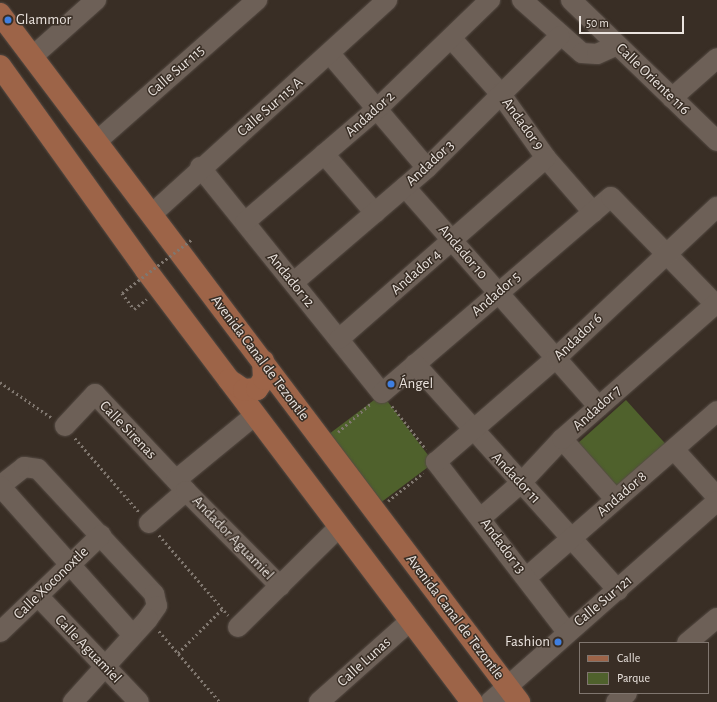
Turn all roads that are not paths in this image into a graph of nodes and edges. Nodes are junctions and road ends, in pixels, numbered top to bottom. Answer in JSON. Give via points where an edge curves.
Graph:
{"nodes":[{"id":1,"x":96,"y":0,"type":"edge"},
{"id":2,"x":257,"y":0,"type":"edge"},
{"id":3,"x":387,"y":0,"type":"edge"},
{"id":4,"x":490,"y":0,"type":"edge"},
{"id":5,"x":522,"y":0,"type":"edge"},
{"id":6,"x":577,"y":2,"type":"edge"},
{"id":7,"x":0,"y":14,"type":"edge"},
{"id":8,"x":560,"y":36,"type":"junction"},
{"id":9,"x":451,"y":38,"type":"junction"},
{"id":10,"x":617,"y":45,"type":"junction"},
{"id":11,"x":331,"y":55,"type":"junction"},
{"id":12,"x":32,"y":57,"type":"junction"},
{"id":13,"x":717,"y":58,"type":"edge"},
{"id":14,"x":0,"y":66,"type":"edge"},
{"id":15,"x":500,"y":93,"type":"junction"},
{"id":16,"x":672,"y":98,"type":"junction"},
{"id":17,"x":378,"y":108,"type":"junction"},
{"id":18,"x":717,"y":141,"type":"edge"},
{"id":19,"x":96,"y":142,"type":"junction"},
{"id":20,"x":324,"y":154,"type":"junction"},
{"id":21,"x":546,"y":158,"type":"junction"},
{"id":22,"x":200,"y":167,"type":"junction"},
{"id":23,"x":427,"y":168,"type":"junction"},
{"id":24,"x":405,"y":187,"type":"junction"},
{"id":25,"x":717,"y":207,"type":"edge"},
{"id":26,"x":593,"y":212,"type":"junction"},
{"id":27,"x":375,"y":213,"type":"junction"},
{"id":28,"x":152,"y":214,"type":"junction"},
{"id":29,"x":245,"y":222,"type":"junction"},
{"id":30,"x":452,"y":240,"type":"junction"},
{"id":31,"x":666,"y":253,"type":"junction"},
{"id":32,"x":294,"y":282,"type":"junction"},
{"id":33,"x":498,"y":292,"type":"junction"},
{"id":34,"x":717,"y":304,"type":"edge"},
{"id":35,"x":339,"y":339,"type":"junction"},
{"id":36,"x":556,"y":358,"type":"junction"},
{"id":37,"x":263,"y":361,"type":"junction"},
{"id":38,"x":415,"y":364,"type":"junction"},
{"id":39,"x":229,"y":380,"type":"junction"},
{"id":40,"x":382,"y":393,"type":"joint"},
{"id":41,"x":599,"y":407,"type":"junction"},
{"id":42,"x":717,"y":411,"type":"edge"},
{"id":43,"x":255,"y":415,"type":"junction"},
{"id":44,"x":65,"y":426,"type":"road end"},
{"id":45,"x":472,"y":431,"type":"junction"},
{"id":46,"x":562,"y":439,"type":"junction"},
{"id":47,"x":679,"y":455,"type":"dead end"},
{"id":48,"x":436,"y":462,"type":"joint"},
{"id":49,"x":521,"y":483,"type":"junction"},
{"id":50,"x":181,"y":485,"type":"junction"},
{"id":51,"x":0,"y":486,"type":"edge"},
{"id":52,"x":717,"y":497,"type":"edge"},
{"id":53,"x":614,"y":499,"type":"junction"},
{"id":54,"x":717,"y":501,"type":"edge"},
{"id":55,"x":482,"y":517,"type":"junction"},
{"id":56,"x":149,"y":523,"type":"road end"},
{"id":57,"x":340,"y":527,"type":"junction"},
{"id":58,"x":101,"y":535,"type":"junction"},
{"id":59,"x":571,"y":538,"type":"junction"},
{"id":60,"x":70,"y":564,"type":"junction"},
{"id":61,"x":527,"y":577,"type":"junction"},
{"id":62,"x":280,"y":586,"type":"junction"},
{"id":63,"x":618,"y":590,"type":"junction"},
{"id":64,"x":38,"y":596,"type":"junction"},
{"id":65,"x":717,"y":618,"type":"edge"},
{"id":66,"x":409,"y":622,"type":"junction"},
{"id":67,"x":238,"y":627,"type":"road end"},
{"id":68,"x":0,"y":632,"type":"edge"},
{"id":69,"x":567,"y":632,"type":"junction"},
{"id":70,"x":132,"y":634,"type":"junction"},
{"id":71,"x":688,"y":642,"type":"edge"},
{"id":72,"x":106,"y":668,"type":"junction"},
{"id":73,"x":513,"y":694,"type":"edge"},
{"id":74,"x":626,"y":694,"type":"edge"},
{"id":75,"x":73,"y":702,"type":"edge"},
{"id":76,"x":139,"y":702,"type":"edge"},
{"id":77,"x":320,"y":702,"type":"edge"},
{"id":78,"x":472,"y":702,"type":"edge"},
{"id":79,"x":490,"y":702,"type":"edge"},
{"id":80,"x":616,"y":702,"type":"edge"}],
"edges":[{"from":1,"to":12,"type":"street"},
{"from":2,"to":19,"type":"street","name":"Calle Sur 115"},
{"from":3,"to":11,"type":"street","name":"Calle Sur 115 A"},
{"from":4,"to":9,"type":"street","name":"Andador 2"},
{"from":5,"to":8,"type":"street"},
{"from":6,"to":10,"type":"street","name":"Calle Oriente 116"},
{"from":7,"to":12,"type":"main road","name":"Avenida Canal de Tezontle"},
{"from":8,"to":10,"type":"street","via":[[582,53],[597,54]]},
{"from":8,"to":15,"type":"street","name":"Andador 3"},
{"from":9,"to":15,"type":"street","name":"Andador 9"},
{"from":9,"to":17,"type":"street","name":"Andador 2"},
{"from":10,"to":16,"type":"street","name":"Calle Oriente 116"},
{"from":11,"to":17,"type":"street"},
{"from":11,"to":22,"type":"street","name":"Calle Sur 115 A"},
{"from":12,"to":19,"type":"main road","name":"Avenida Canal de Tezontle"},
{"from":13,"to":16,"type":"street"},
{"from":14,"to":39,"type":"main road"},
{"from":15,"to":21,"type":"street","name":"Andador 9"},
{"from":15,"to":23,"type":"street","name":"Andador 3"},
{"from":16,"to":18,"type":"street","name":"Calle Oriente 116"},
{"from":17,"to":20,"type":"street","name":"Andador 2"},
{"from":17,"to":23,"type":"street"},
{"from":19,"to":28,"type":"main road","name":"Avenida Canal de Tezontle"},
{"from":20,"to":27,"type":"street"},
{"from":20,"to":29,"type":"street","name":"Andador 2"},
{"from":21,"to":26,"type":"street","name":"Andador 9"},
{"from":21,"to":30,"type":"street","name":"Andador 4"},
{"from":22,"to":28,"type":"street","name":"Calle Sur 115 A"},
{"from":22,"to":29,"type":"street","name":"Andador 12"},
{"from":23,"to":24,"type":"street","name":"Andador 3"},
{"from":24,"to":27,"type":"street","name":"Andador 3"},
{"from":24,"to":30,"type":"street","name":"Andador 10"},
{"from":25,"to":31,"type":"street","name":"Andador 6"},
{"from":26,"to":31,"type":"street","name":"Andador 5","via":[[611,197]]},
{"from":26,"to":33,"type":"street","name":"Andador 5"},
{"from":27,"to":32,"type":"street","name":"Andador 3"},
{"from":28,"to":37,"type":"main road","name":"Avenida Canal de Tezontle"},
{"from":29,"to":32,"type":"street","name":"Andador 12"},
{"from":30,"to":33,"type":"street","name":"Andador 10"},
{"from":30,"to":35,"type":"street","name":"Andador 4"},
{"from":31,"to":34,"type":"street"},
{"from":31,"to":36,"type":"street","name":"Andador 6"},
{"from":32,"to":35,"type":"street","name":"Andador 12"},
{"from":33,"to":36,"type":"street","name":"Andador 10"},
{"from":33,"to":38,"type":"street","name":"Andador 5"},
{"from":34,"to":41,"type":"street","name":"Andador 7","via":[[667,344]]},
{"from":35,"to":40,"type":"street","name":"Andador 12"},
{"from":36,"to":41,"type":"street","name":"Andador 10"},
{"from":36,"to":45,"type":"street","name":"Andador 6"},
{"from":37,"to":39,"type":"main road","via":[[264,379],[257,389],[244,390]]},
{"from":37,"to":73,"type":"main road","name":"Avenida Canal de Tezontle"},
{"from":38,"to":40,"type":"street","name":"Andador 5"},
{"from":38,"to":45,"type":"street","name":"Andador 11"},
{"from":39,"to":43,"type":"main road"},
{"from":41,"to":46,"type":"street","name":"Andador 7"},
{"from":42,"to":53,"type":"street","name":"Andador 8"},
{"from":43,"to":50,"type":"street"},
{"from":43,"to":57,"type":"main road"},
{"from":44,"to":50,"type":"street","name":"Calle Sirenas","via":[[95,394]]},
{"from":45,"to":48,"type":"street","name":"Andador 6"},
{"from":45,"to":49,"type":"street","name":"Andador 11"},
{"from":46,"to":49,"type":"street","name":"Andador 7"},
{"from":46,"to":53,"type":"street"},
{"from":47,"to":52,"type":"street"},
{"from":48,"to":55,"type":"street","name":"Andador 13"},
{"from":49,"to":55,"type":"street","name":"Andador 7"},
{"from":49,"to":59,"type":"street","name":"Andador 11"},
{"from":50,"to":56,"type":"street","name":"Andador Aguamiel"},
{"from":50,"to":62,"type":"street","name":"Andador Aguamiel"},
{"from":51,"to":58,"type":"street","name":"Calle Xoconoxtle","via":[[24,467],[38,469]]},
{"from":51,"to":60,"type":"street"},
{"from":53,"to":59,"type":"street","name":"Andador 8"},
{"from":54,"to":63,"type":"street","name":"Calle Sur 121"},
{"from":55,"to":61,"type":"street","name":"Andador 13"},
{"from":57,"to":62,"type":"street"},
{"from":57,"to":66,"type":"main road"},
{"from":58,"to":60,"type":"street","name":"Calle Xoconoxtle"},
{"from":58,"to":70,"type":"street","name":"Calle Xoconoxtle","via":[[154,594],[157,606]]},
{"from":59,"to":61,"type":"street","name":"Andador 8"},
{"from":59,"to":63,"type":"street","name":"Andador 11"},
{"from":60,"to":64,"type":"street","name":"Calle Xoconoxtle"},
{"from":60,"to":70,"type":"street"},
{"from":61,"to":69,"type":"street","name":"Andador 13"},
{"from":62,"to":67,"type":"street"},
{"from":63,"to":69,"type":"street","name":"Calle Sur 121"},
{"from":64,"to":68,"type":"street","name":"Calle Xoconoxtle"},
{"from":64,"to":72,"type":"street","name":"Calle Aguamiel"},
{"from":65,"to":71,"type":"street"},
{"from":66,"to":77,"type":"street","name":"Calle Lunas"},
{"from":66,"to":78,"type":"main road"},
{"from":69,"to":73,"type":"street","name":"Calle Sur 121"},
{"from":70,"to":72,"type":"street"},
{"from":72,"to":75,"type":"street"},
{"from":72,"to":76,"type":"street","name":"Calle Aguamiel"},
{"from":73,"to":79,"type":"street","name":"Calle Sur 121"},
{"from":74,"to":80,"type":"street"}]}
